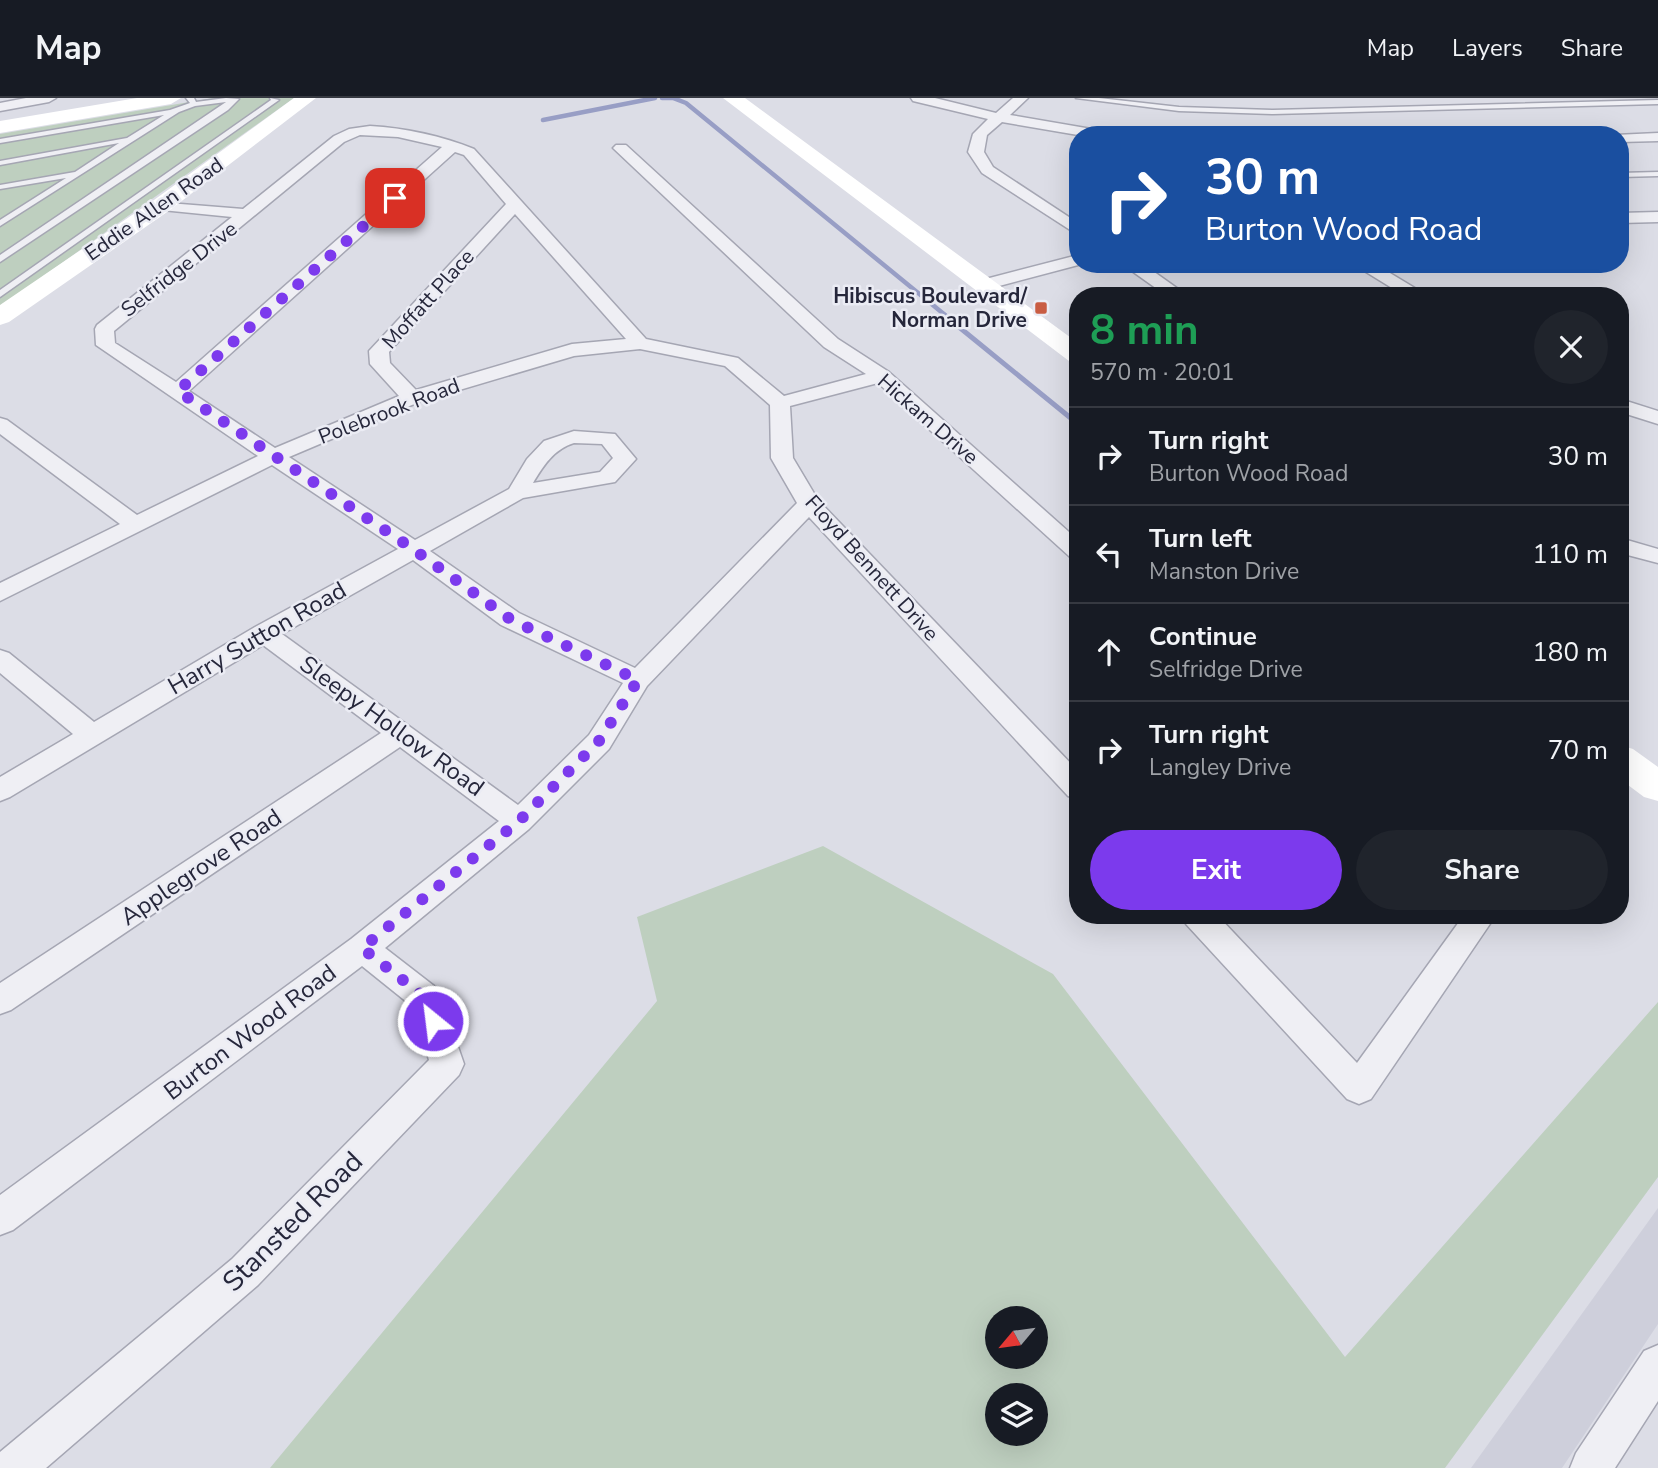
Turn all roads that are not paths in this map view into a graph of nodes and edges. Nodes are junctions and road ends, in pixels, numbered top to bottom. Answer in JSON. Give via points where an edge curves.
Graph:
{"nodes":[{"id":1,"x":49,"y":98,"type":"edge"},
{"id":2,"x":240,"y":98,"type":"edge"},
{"id":3,"x":273,"y":98,"type":"edge"},
{"id":4,"x":306,"y":98,"type":"edge"},
{"id":5,"x":733,"y":98,"type":"edge"},
{"id":6,"x":918,"y":98,"type":"edge"},
{"id":7,"x":1021,"y":98,"type":"edge"},
{"id":8,"x":1080,"y":98,"type":"edge"},
{"id":9,"x":233,"y":99,"type":"edge"},
{"id":10,"x":192,"y":101,"type":"edge"},
{"id":11,"x":1658,"y":103,"type":"edge"},
{"id":12,"x":174,"y":104,"type":"edge"},
{"id":13,"x":0,"y":107,"type":"edge"},
{"id":14,"x":996,"y":117,"type":"junction"},
{"id":15,"x":0,"y":127,"type":"edge"},
{"id":16,"x":1069,"y":129,"type":"edge"},
{"id":17,"x":1658,"y":136,"type":"edge"},
{"id":18,"x":1629,"y":138,"type":"edge"},
{"id":19,"x":131,"y":139,"type":"junction"},
{"id":20,"x":0,"y":141,"type":"edge"},
{"id":21,"x":454,"y":145,"type":"junction"},
{"id":22,"x":621,"y":148,"type":"dead end"},
{"id":23,"x":0,"y":163,"type":"edge"},
{"id":24,"x":83,"y":172,"type":"junction"},
{"id":25,"x":1658,"y":174,"type":"edge"},
{"id":26,"x":1629,"y":175,"type":"edge"},
{"id":27,"x":0,"y":187,"type":"edge"},
{"id":28,"x":516,"y":203,"type":"junction"},
{"id":29,"x":162,"y":205,"type":"junction"},
{"id":30,"x":25,"y":208,"type":"junction"},
{"id":31,"x":0,"y":213,"type":"edge"},
{"id":32,"x":248,"y":214,"type":"junction"},
{"id":33,"x":1629,"y":218,"type":"edge"},
{"id":34,"x":1655,"y":219,"type":"edge"},
{"id":35,"x":0,"y":224,"type":"edge"},
{"id":36,"x":1069,"y":224,"type":"edge"},
{"id":37,"x":0,"y":259,"type":"edge"},
{"id":38,"x":1069,"y":262,"type":"edge"},
{"id":39,"x":1144,"y":273,"type":"edge"},
{"id":40,"x":1378,"y":273,"type":"edge"},
{"id":41,"x":984,"y":285,"type":"junction"},
{"id":42,"x":1166,"y":287,"type":"edge"},
{"id":43,"x":1403,"y":287,"type":"edge"},
{"id":44,"x":0,"y":294,"type":"edge"},
{"id":45,"x":0,"y":317,"type":"edge"},
{"id":46,"x":640,"y":343,"type":"junction"},
{"id":47,"x":1069,"y":348,"type":"edge"},
{"id":48,"x":882,"y":376,"type":"junction"},
{"id":49,"x":178,"y":391,"type":"junction"},
{"id":50,"x":412,"y":398,"type":"junction"},
{"id":51,"x":780,"y":403,"type":"junction"},
{"id":52,"x":1629,"y":408,"type":"edge"},
{"id":53,"x":1658,"y":418,"type":"edge"},
{"id":54,"x":0,"y":424,"type":"edge"},
{"id":55,"x":274,"y":456,"type":"junction"},
{"id":56,"x":517,"y":493,"type":"dead end"},
{"id":57,"x":809,"y":504,"type":"junction"},
{"id":58,"x":135,"y":525,"type":"junction"},
{"id":59,"x":1069,"y":544,"type":"edge"},
{"id":60,"x":1629,"y":547,"type":"edge"},
{"id":61,"x":413,"y":549,"type":"junction"},
{"id":62,"x":1658,"y":555,"type":"edge"},
{"id":63,"x":0,"y":593,"type":"edge"},
{"id":64,"x":264,"y":633,"type":"junction"},
{"id":65,"x":0,"y":659,"type":"edge"},
{"id":66,"x":638,"y":680,"type":"junction"},
{"id":67,"x":402,"y":733,"type":"junction"},
{"id":68,"x":92,"y":735,"type":"junction"},
{"id":69,"x":1629,"y":766,"type":"edge"},
{"id":70,"x":1069,"y":779,"type":"edge"},
{"id":71,"x":1658,"y":787,"type":"edge"},
{"id":72,"x":0,"y":790,"type":"edge"},
{"id":73,"x":519,"y":821,"type":"junction"},
{"id":74,"x":1205,"y":924,"type":"edge"},
{"id":75,"x":1476,"y":924,"type":"edge"},
{"id":76,"x":362,"y":948,"type":"junction"},
{"id":77,"x":0,"y":1000,"type":"edge"},
{"id":78,"x":0,"y":1217,"type":"edge"},
{"id":79,"x":1658,"y":1365,"type":"edge"},
{"id":80,"x":14,"y":1468,"type":"edge"},
{"id":81,"x":1591,"y":1468,"type":"edge"}],
"edges":[{"from":1,"to":13,"type":"street"},
{"from":2,"to":9,"type":"lane"},
{"from":3,"to":44,"type":"lane"},
{"from":4,"to":29,"type":"street","name":"Eddie Allen Road"},
{"from":5,"to":41,"type":"street"},
{"from":6,"to":14,"type":"street"},
{"from":7,"to":14,"type":"street"},
{"from":8,"to":11,"type":"lane","via":[[1179,109],[1292,112]]},
{"from":9,"to":10,"type":"lane"},
{"from":9,"to":37,"type":"lane"},
{"from":10,"to":12,"type":"lane"},
{"from":12,"to":15,"type":"street"},
{"from":12,"to":19,"type":"lane"},
{"from":12,"to":20,"type":"lane"},
{"from":14,"to":16,"type":"street"},
{"from":14,"to":36,"type":"street","via":[[980,134],[976,152],[987,170]]},
{"from":17,"to":18,"type":"street"},
{"from":19,"to":23,"type":"lane"},
{"from":19,"to":24,"type":"lane"},
{"from":21,"to":28,"type":"street","via":[[469,152]]},
{"from":21,"to":32,"type":"street","name":"Selfridge Drive","via":[[360,130],[338,139]]},
{"from":21,"to":49,"type":"street"},
{"from":22,"to":48,"type":"street","name":"Hickam Drive","via":[[831,343]]},
{"from":24,"to":27,"type":"lane"},
{"from":24,"to":30,"type":"lane"},
{"from":25,"to":26,"type":"lane"},
{"from":28,"to":46,"type":"street"},
{"from":28,"to":50,"type":"street","name":"Moffatt Place","via":[[379,351],[380,364]]},
{"from":29,"to":32,"type":"street"},
{"from":29,"to":45,"type":"street","name":"Eddie Allen Road"},
{"from":30,"to":31,"type":"lane"},
{"from":30,"to":35,"type":"lane"},
{"from":32,"to":49,"type":"street","name":"Selfridge Drive","via":[[104,329],[106,345]]},
{"from":33,"to":34,"type":"street"},
{"from":38,"to":41,"type":"street"},
{"from":39,"to":42,"type":"street"},
{"from":40,"to":43,"type":"street"},
{"from":41,"to":47,"type":"street"},
{"from":46,"to":50,"type":"street","name":"Polebrook Road","via":[[572,350]]},
{"from":46,"to":51,"type":"street","via":[[731,362]]},
{"from":48,"to":51,"type":"street"},
{"from":48,"to":59,"type":"street","name":"Hickam Drive"},
{"from":49,"to":55,"type":"street","name":"Selfridge Drive"},
{"from":50,"to":55,"type":"street","name":"Polebrook Road"},
{"from":51,"to":57,"type":"street","name":"Floyd Bennett Drive","via":[[782,458]]},
{"from":52,"to":53,"type":"street"},
{"from":54,"to":58,"type":"street"},
{"from":55,"to":58,"type":"street","name":"Polebrook Road"},
{"from":55,"to":61,"type":"street","name":"Selfridge Drive"},
{"from":56,"to":61,"type":"street","name":"Harry Sutton Road"},
{"from":57,"to":66,"type":"street","name":"Burton Wood Road"},
{"from":57,"to":70,"type":"street","name":"Floyd Bennett Drive"},
{"from":58,"to":63,"type":"street","name":"Polebrook Road"},
{"from":60,"to":62,"type":"street"},
{"from":61,"to":64,"type":"street","name":"Harry Sutton Road"},
{"from":61,"to":66,"type":"street","name":"Selfridge Drive","via":[[510,619]]},
{"from":64,"to":67,"type":"street","name":"Sleepy Hollow Road"},
{"from":64,"to":68,"type":"street","name":"Harry Sutton Road"},
{"from":65,"to":68,"type":"street"},
{"from":66,"to":73,"type":"street","name":"Burton Wood Road","via":[[599,741]]},
{"from":67,"to":73,"type":"street","name":"Sleepy Hollow Road"},
{"from":67,"to":77,"type":"street","name":"Applegrove Road"},
{"from":68,"to":72,"type":"street","name":"Harry Sutton Road"},
{"from":69,"to":71,"type":"street"},
{"from":73,"to":76,"type":"street","name":"Burton Wood Road"},
{"from":74,"to":75,"type":"street","via":[[1359,1088]]},
{"from":76,"to":78,"type":"street","name":"Burton Wood Road"},
{"from":76,"to":80,"type":"street","name":"Stansted Road","via":[[427,999],[447,1065],[245,1272]]},
{"from":79,"to":81,"type":"street"}]}
